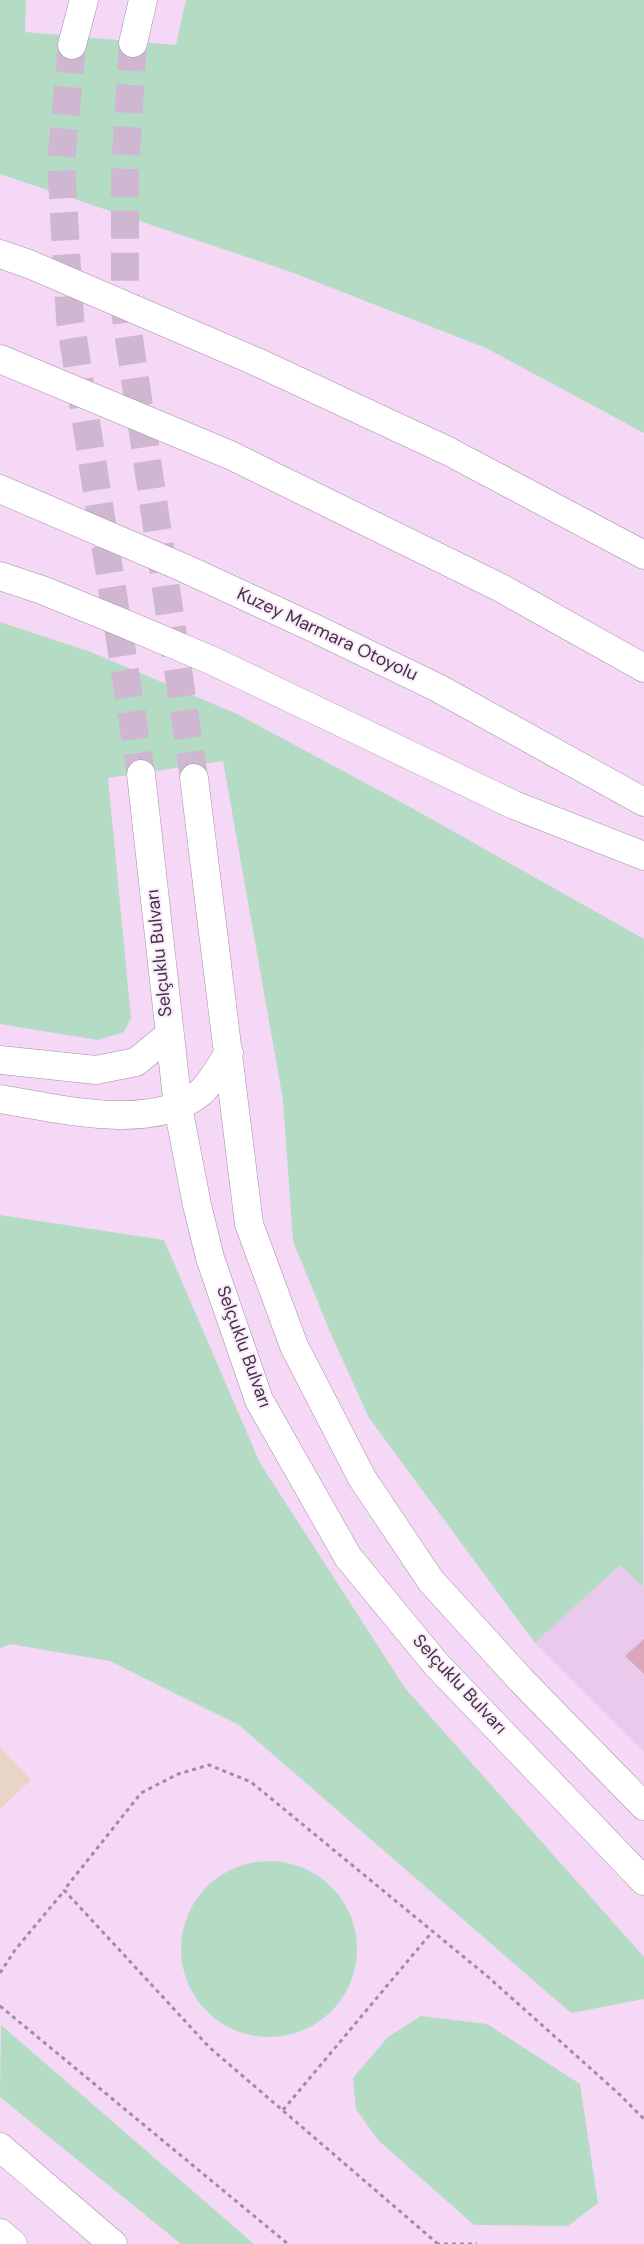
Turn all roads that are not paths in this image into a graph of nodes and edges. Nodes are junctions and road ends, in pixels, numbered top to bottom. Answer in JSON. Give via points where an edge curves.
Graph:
{"nodes":[{"id":1,"x":84,"y":0,"type":"edge"},
{"id":2,"x":143,"y":0,"type":"edge"},
{"id":3,"x":133,"y":43,"type":"tunnel mouth"},
{"id":4,"x":72,"y":45,"type":"tunnel mouth"},
{"id":5,"x":0,"y":249,"type":"edge"},
{"id":6,"x":0,"y":254,"type":"edge"},
{"id":7,"x":29,"y":264,"type":"junction"},
{"id":8,"x":0,"y":358,"type":"edge"},
{"id":9,"x":0,"y":489,"type":"edge"},
{"id":10,"x":606,"y":534,"type":"junction"},
{"id":11,"x":644,"y":549,"type":"edge"},
{"id":12,"x":644,"y":555,"type":"edge"},
{"id":13,"x":0,"y":576,"type":"edge"},
{"id":14,"x":644,"y":668,"type":"edge"},
{"id":15,"x":141,"y":774,"type":"tunnel mouth"},
{"id":16,"x":194,"y":778,"type":"tunnel mouth"},
{"id":17,"x":644,"y":802,"type":"edge"},
{"id":18,"x":644,"y":856,"type":"edge"},
{"id":19,"x":169,"y":1035,"type":"junction"},
{"id":20,"x":229,"y":1053,"type":"junction"},
{"id":21,"x":0,"y":1060,"type":"edge"},
{"id":22,"x":0,"y":1099,"type":"edge"},
{"id":23,"x":178,"y":1107,"type":"junction"},
{"id":24,"x":644,"y":1806,"type":"edge"},
{"id":25,"x":644,"y":1881,"type":"edge"},
{"id":26,"x":0,"y":2147,"type":"edge"},
{"id":27,"x":0,"y":2233,"type":"edge"},
{"id":28,"x":14,"y":2244,"type":"edge"},
{"id":29,"x":113,"y":2244,"type":"edge"}],
"edges":[{"from":1,"to":4,"type":"main road"},
{"from":2,"to":3,"type":"main road"},
{"from":5,"to":7,"type":"main road"},
{"from":6,"to":7,"type":"main road"},
{"from":7,"to":10,"type":"main road","via":[[258,362],[448,451]]},
{"from":8,"to":14,"type":"main road","via":[[230,455],[501,588]]},
{"from":9,"to":17,"type":"main road","name":"Kuzey Marmara Otoyolu","via":[[184,568],[438,688]]},
{"from":10,"to":11,"type":"main road"},
{"from":10,"to":12,"type":"main road"},
{"from":13,"to":18,"type":"main road","via":[[124,623],[514,806]]},
{"from":15,"to":19,"type":"main road","name":"Selçuklu Bulvarı"},
{"from":16,"to":20,"type":"main road"},
{"from":19,"to":21,"type":"main road","via":[[136,1062],[96,1070]]},
{"from":19,"to":23,"type":"main road","name":"Selçuklu Bulvarı"},
{"from":20,"to":23,"type":"main road","via":[[201,1093]]},
{"from":20,"to":24,"type":"main road","via":[[249,1224],[294,1346],[362,1478],[431,1581],[521,1680]]},
{"from":22,"to":23,"type":"main road","via":[[139,1116]]},
{"from":23,"to":25,"type":"main road","name":"Selçuklu Bulvarı","via":[[210,1258],[259,1400],[348,1557],[436,1664]]},
{"from":26,"to":29,"type":"main road"},
{"from":27,"to":28,"type":"main road"}]}
